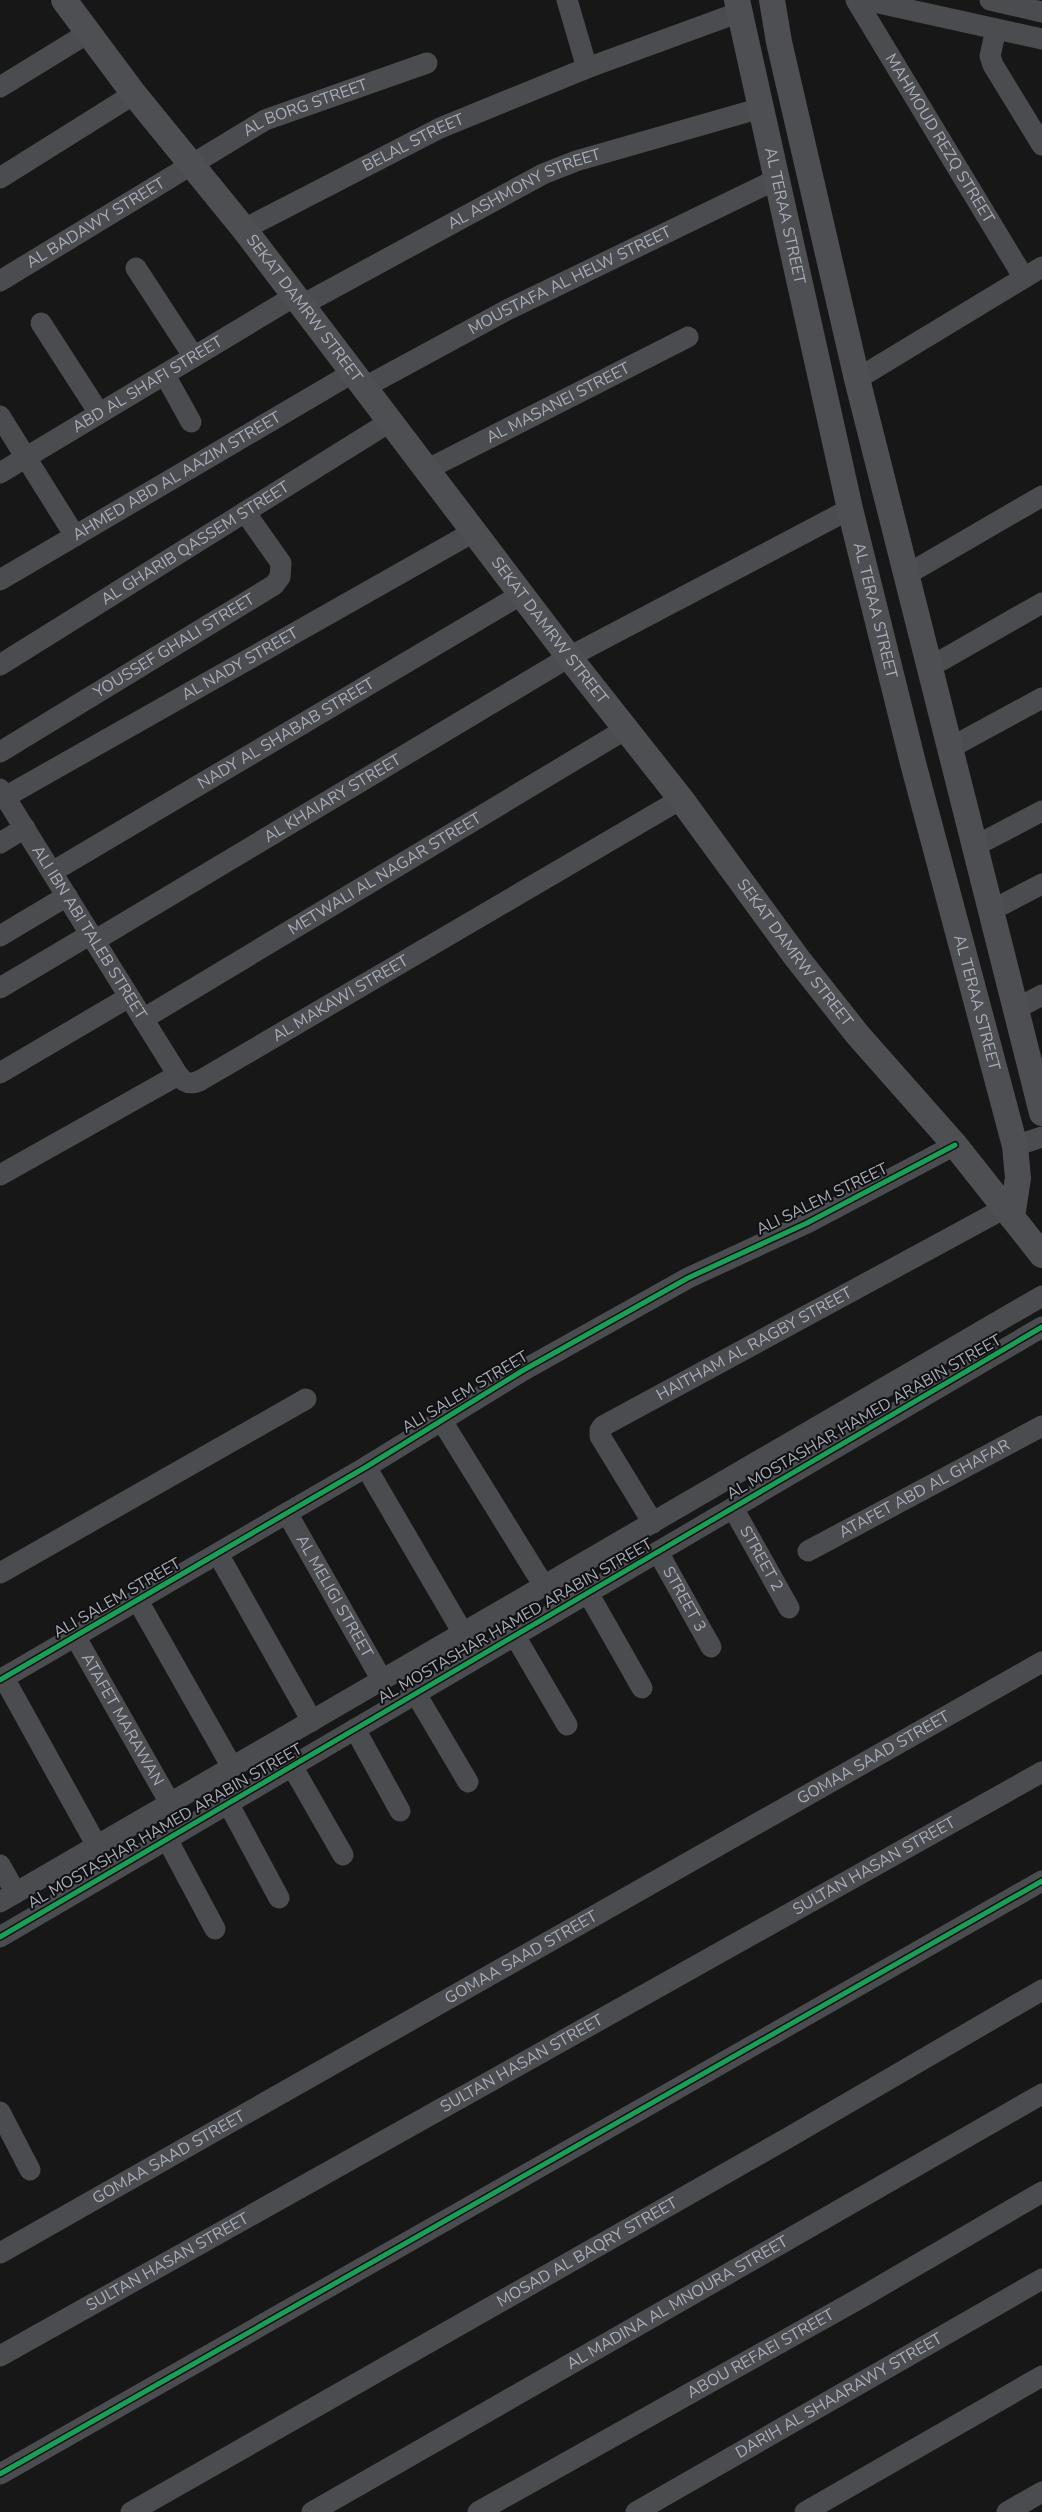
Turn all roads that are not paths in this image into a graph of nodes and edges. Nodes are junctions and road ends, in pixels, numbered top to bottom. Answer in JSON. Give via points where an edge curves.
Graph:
{"nodes":[{"id":1,"x":64,"y":0,"type":"edge"},
{"id":2,"x":567,"y":0,"type":"edge"},
{"id":3,"x":772,"y":0,"type":"edge"},
{"id":4,"x":856,"y":0,"type":"edge"},
{"id":5,"x":866,"y":0,"type":"edge"},
{"id":6,"x":990,"y":0,"type":"edge"},
{"id":7,"x":739,"y":6,"type":"edge"},
{"id":8,"x":1042,"y":12,"type":"edge"},
{"id":9,"x":996,"y":28,"type":"junction"},
{"id":10,"x":88,"y":33,"type":"junction"},
{"id":11,"x":1042,"y":39,"type":"edge"},
{"id":12,"x":427,"y":63,"type":"dead end"},
{"id":13,"x":587,"y":68,"type":"junction"},
{"id":14,"x":0,"y":87,"type":"edge"},
{"id":15,"x":134,"y":94,"type":"junction"},
{"id":16,"x":761,"y":108,"type":"junction"},
{"id":17,"x":1042,"y":145,"type":"edge"},
{"id":18,"x":191,"y":164,"type":"junction"},
{"id":19,"x":0,"y":178,"type":"edge"},
{"id":20,"x":777,"y":179,"type":"junction"},
{"id":21,"x":244,"y":229,"type":"junction"},
{"id":22,"x":824,"y":229,"type":"junction"},
{"id":23,"x":790,"y":239,"type":"junction"},
{"id":24,"x":1042,"y":267,"type":"edge"},
{"id":25,"x":136,"y":268,"type":"dead end"},
{"id":26,"x":1024,"y":278,"type":"junction"},
{"id":27,"x":0,"y":281,"type":"edge"},
{"id":28,"x":299,"y":301,"type":"junction"},
{"id":29,"x":41,"y":324,"type":"dead end"},
{"id":30,"x":688,"y":337,"type":"dead end"},
{"id":31,"x":194,"y":358,"type":"junction"},
{"id":32,"x":165,"y":375,"type":"junction"},
{"id":33,"x":359,"y":379,"type":"junction"},
{"id":34,"x":857,"y":379,"type":"junction"},
{"id":35,"x":99,"y":413,"type":"junction"},
{"id":36,"x":0,"y":416,"type":"edge"},
{"id":37,"x":391,"y":421,"type":"junction"},
{"id":38,"x":191,"y":422,"type":"dead end"},
{"id":39,"x":26,"y":458,"type":"junction"},
{"id":40,"x":428,"y":469,"type":"junction"},
{"id":41,"x":0,"y":473,"type":"edge"},
{"id":42,"x":1042,"y":496,"type":"edge"},
{"id":43,"x":850,"y":509,"type":"junction"},
{"id":44,"x":245,"y":512,"type":"junction"},
{"id":45,"x":474,"y":531,"type":"junction"},
{"id":46,"x":75,"y":536,"type":"junction"},
{"id":47,"x":906,"y":575,"type":"junction"},
{"id":48,"x":0,"y":580,"type":"edge"},
{"id":49,"x":522,"y":594,"type":"junction"},
{"id":50,"x":1042,"y":603,"type":"edge"},
{"id":51,"x":569,"y":657,"type":"junction"},
{"id":52,"x":0,"y":665,"type":"edge"},
{"id":53,"x":930,"y":667,"type":"junction"},
{"id":54,"x":1042,"y":698,"type":"edge"},
{"id":55,"x":626,"y":729,"type":"junction"},
{"id":56,"x":950,"y":748,"type":"junction"},
{"id":57,"x":0,"y":752,"type":"edge"},
{"id":58,"x":3,"y":793,"type":"edge"},
{"id":59,"x":681,"y":798,"type":"junction"},
{"id":60,"x":1042,"y":811,"type":"edge"},
{"id":61,"x":24,"y":828,"type":"junction"},
{"id":62,"x":0,"y":843,"type":"edge"},
{"id":63,"x":975,"y":846,"type":"junction"},
{"id":64,"x":52,"y":872,"type":"junction"},
{"id":65,"x":1042,"y":884,"type":"edge"},
{"id":66,"x":67,"y":896,"type":"junction"},
{"id":67,"x":990,"y":911,"type":"junction"},
{"id":68,"x":0,"y":936,"type":"edge"},
{"id":69,"x":93,"y":938,"type":"junction"},
{"id":70,"x":0,"y":988,"type":"edge"},
{"id":71,"x":1042,"y":995,"type":"edge"},
{"id":72,"x":130,"y":997,"type":"junction"},
{"id":73,"x":1016,"y":1009,"type":"junction"},
{"id":74,"x":144,"y":1019,"type":"junction"},
{"id":75,"x":0,"y":1073,"type":"edge"},
{"id":76,"x":178,"y":1075,"type":"junction"},
{"id":77,"x":1042,"y":1113,"type":"edge"},
{"id":78,"x":1042,"y":1137,"type":"edge"},
{"id":79,"x":955,"y":1145,"type":"junction"},
{"id":80,"x":1015,"y":1146,"type":"junction"},
{"id":81,"x":0,"y":1175,"type":"edge"},
{"id":82,"x":1009,"y":1213,"type":"junction"},
{"id":83,"x":1041,"y":1245,"type":"edge"},
{"id":84,"x":1042,"y":1296,"type":"edge"},
{"id":85,"x":1042,"y":1327,"type":"edge"},
{"id":86,"x":306,"y":1399,"type":"dead end"},
{"id":87,"x":442,"y":1421,"type":"junction"},
{"id":88,"x":1042,"y":1426,"type":"edge"},
{"id":89,"x":366,"y":1467,"type":"junction"},
{"id":90,"x":733,"y":1508,"type":"junction"},
{"id":91,"x":288,"y":1513,"type":"junction"},
{"id":92,"x":652,"y":1523,"type":"junction"},
{"id":93,"x":808,"y":1551,"type":"dead end"},
{"id":94,"x":658,"y":1552,"type":"junction"},
{"id":95,"x":218,"y":1554,"type":"junction"},
{"id":96,"x":0,"y":1573,"type":"edge"},
{"id":97,"x":544,"y":1586,"type":"junction"},
{"id":98,"x":588,"y":1593,"type":"junction"},
{"id":99,"x":138,"y":1601,"type":"junction"},
{"id":100,"x":789,"y":1608,"type":"dead end"},
{"id":101,"x":463,"y":1633,"type":"junction"},
{"id":102,"x":75,"y":1636,"type":"junction"},
{"id":103,"x":515,"y":1636,"type":"junction"},
{"id":104,"x":711,"y":1647,"type":"dead end"},
{"id":105,"x":1042,"y":1662,"type":"edge"},
{"id":106,"x":2,"y":1679,"type":"edge"},
{"id":107,"x":382,"y":1680,"type":"junction"},
{"id":108,"x":642,"y":1688,"type":"dead end"},
{"id":109,"x":416,"y":1694,"type":"junction"},
{"id":110,"x":312,"y":1721,"type":"junction"},
{"id":111,"x":567,"y":1725,"type":"dead end"},
{"id":112,"x":355,"y":1729,"type":"junction"},
{"id":113,"x":292,"y":1766,"type":"junction"},
{"id":114,"x":232,"y":1767,"type":"junction"},
{"id":115,"x":1042,"y":1772,"type":"edge"},
{"id":116,"x":468,"y":1782,"type":"dead end"},
{"id":117,"x":170,"y":1803,"type":"junction"},
{"id":118,"x":228,"y":1803,"type":"junction"},
{"id":119,"x":400,"y":1811,"type":"dead end"},
{"id":120,"x":167,"y":1839,"type":"junction"},
{"id":121,"x":97,"y":1846,"type":"junction"},
{"id":122,"x":343,"y":1855,"type":"dead end"},
{"id":123,"x":0,"y":1865,"type":"edge"},
{"id":124,"x":1042,"y":1881,"type":"edge"},
{"id":125,"x":8,"y":1897,"type":"edge"},
{"id":126,"x":279,"y":1898,"type":"dead end"},
{"id":127,"x":215,"y":1929,"type":"dead end"},
{"id":128,"x":0,"y":1937,"type":"edge"},
{"id":129,"x":1042,"y":1990,"type":"edge"},
{"id":130,"x":1042,"y":2094,"type":"edge"},
{"id":131,"x":1,"y":2118,"type":"edge"},
{"id":132,"x":30,"y":2170,"type":"dead end"},
{"id":133,"x":1042,"y":2192,"type":"edge"},
{"id":134,"x":0,"y":2253,"type":"edge"},
{"id":135,"x":1042,"y":2280,"type":"edge"},
{"id":136,"x":0,"y":2356,"type":"edge"},
{"id":137,"x":1042,"y":2376,"type":"edge"},
{"id":138,"x":0,"y":2474,"type":"edge"},
{"id":139,"x":1042,"y":2492,"type":"edge"},
{"id":140,"x":131,"y":2512,"type":"edge"},
{"id":141,"x":312,"y":2512,"type":"edge"},
{"id":142,"x":478,"y":2512,"type":"edge"},
{"id":143,"x":636,"y":2512,"type":"edge"},
{"id":144,"x":805,"y":2512,"type":"edge"},
{"id":145,"x":1007,"y":2512,"type":"edge"}],
"edges":[{"from":1,"to":10,"type":"main road","name":"SEKAT DAMRW STREET"},
{"from":2,"to":13,"type":"street"},
{"from":3,"to":22,"type":"main road","name":"AL TERAA STREET"},
{"from":4,"to":26,"type":"street","name":"MAHMOUD REZQ STREET"},
{"from":5,"to":9,"type":"street"},
{"from":6,"to":8,"type":"street"},
{"from":7,"to":13,"type":"street","name":"BELAL STREET"},
{"from":7,"to":16,"type":"main road","name":"AL TERAA STREET"},
{"from":9,"to":11,"type":"street"},
{"from":9,"to":17,"type":"street","via":[[990,56],[993,65]]},
{"from":10,"to":14,"type":"street"},
{"from":10,"to":15,"type":"main road","name":"SEKAT DAMRW STREET"},
{"from":12,"to":18,"type":"street","name":"AL BORG STREET","via":[[265,120]]},
{"from":13,"to":21,"type":"street","name":"BELAL STREET","via":[[440,128]]},
{"from":15,"to":18,"type":"main road","name":"SEKAT DAMRW STREET"},
{"from":15,"to":19,"type":"street"},
{"from":16,"to":20,"type":"main road","name":"AL TERAA STREET"},
{"from":16,"to":28,"type":"street","name":"AL ASHMONY STREET","via":[[576,161],[543,174]]},
{"from":18,"to":21,"type":"main road","name":"SEKAT DAMRW STREET"},
{"from":18,"to":27,"type":"street","name":"AL BADAWY STREET"},
{"from":20,"to":23,"type":"main road","name":"AL TERAA STREET"},
{"from":20,"to":33,"type":"street","name":"MOUSTAFA AL HELW STREET"},
{"from":21,"to":28,"type":"main road","name":"SEKAT DAMRW STREET"},
{"from":22,"to":23,"type":"main road"},
{"from":22,"to":34,"type":"main road","name":"AL TERAA STREET"},
{"from":23,"to":43,"type":"main road","name":"AL TERAA STREET"},
{"from":24,"to":26,"type":"street"},
{"from":25,"to":31,"type":"street"},
{"from":26,"to":34,"type":"street"},
{"from":28,"to":31,"type":"street","name":"ABD AL SHAFI STREET"},
{"from":28,"to":33,"type":"main road","name":"SEKAT DAMRW STREET"},
{"from":29,"to":35,"type":"street"},
{"from":30,"to":40,"type":"street","name":"AL MASANEI STREET"},
{"from":31,"to":32,"type":"street","name":"ABD AL SHAFI STREET"},
{"from":32,"to":35,"type":"street","name":"ABD AL SHAFI STREET"},
{"from":32,"to":38,"type":"street"},
{"from":33,"to":37,"type":"main road","name":"SEKAT DAMRW STREET"},
{"from":33,"to":46,"type":"street","name":"AHMED ABD AL AAZIM STREET"},
{"from":34,"to":47,"type":"main road","name":"AL TERAA STREET"},
{"from":35,"to":39,"type":"street","name":"ABD AL SHAFI STREET"},
{"from":36,"to":39,"type":"street"},
{"from":37,"to":40,"type":"main road","name":"SEKAT DAMRW STREET"},
{"from":37,"to":44,"type":"street","name":"AL GHARIB QASSEM STREET"},
{"from":39,"to":41,"type":"street","name":"ABD AL SHAFI STREET"},
{"from":39,"to":46,"type":"street"},
{"from":40,"to":45,"type":"main road","name":"SEKAT DAMRW STREET"},
{"from":42,"to":47,"type":"street"},
{"from":43,"to":51,"type":"street","name":"AL KHAIARY STREET"},
{"from":43,"to":80,"type":"main road","name":"AL TERAA STREET"},
{"from":44,"to":52,"type":"street","name":"AL GHARIB QASSEM STREET"},
{"from":44,"to":57,"type":"street","name":"YOUSSEF GHALI STREET","via":[[281,563],[280,577],[274,585]]},
{"from":45,"to":49,"type":"main road","name":"SEKAT DAMRW STREET"},
{"from":45,"to":58,"type":"street","name":"AL NADY STREET"},
{"from":46,"to":48,"type":"street","name":"AHMED ABD AL AAZIM STREET"},
{"from":47,"to":53,"type":"main road","name":"AL TERAA STREET"},
{"from":49,"to":51,"type":"main road","name":"SEKAT DAMRW STREET"},
{"from":49,"to":64,"type":"street","name":"NADY AL SHABAB STREET"},
{"from":50,"to":53,"type":"street"},
{"from":51,"to":55,"type":"main road","name":"SEKAT DAMRW STREET"},
{"from":51,"to":69,"type":"street","name":"AL KHAIARY STREET"},
{"from":53,"to":56,"type":"main road","name":"AL TERAA STREET"},
{"from":54,"to":56,"type":"street"},
{"from":55,"to":59,"type":"main road","name":"SEKAT DAMRW STREET"},
{"from":55,"to":74,"type":"street","name":"METWALI AL NAGAR STREET"},
{"from":56,"to":63,"type":"main road","name":"AL TERAA STREET"},
{"from":58,"to":61,"type":"street","name":"ALI IBN ABI TALEB STREET"},
{"from":59,"to":76,"type":"street","name":"AL MAKAWI STREET","via":[[201,1080],[189,1084]]},
{"from":59,"to":79,"type":"main road","name":"SEKAT DAMRW STREET","via":[[797,958],[857,1034]]},
{"from":60,"to":63,"type":"street"},
{"from":61,"to":62,"type":"street"},
{"from":61,"to":64,"type":"street","name":"ALI IBN ABI TALEB STREET"},
{"from":63,"to":67,"type":"main road","name":"AL TERAA STREET"},
{"from":64,"to":66,"type":"street","name":"ALI IBN ABI TALEB STREET"},
{"from":65,"to":67,"type":"street"},
{"from":66,"to":68,"type":"street"},
{"from":66,"to":69,"type":"street","name":"ALI IBN ABI TALEB STREET"},
{"from":67,"to":73,"type":"main road","name":"AL TERAA STREET"},
{"from":69,"to":70,"type":"street","name":"AL KHAIARY STREET"},
{"from":69,"to":72,"type":"street","name":"ALI IBN ABI TALEB STREET"},
{"from":71,"to":73,"type":"street"},
{"from":72,"to":74,"type":"street","name":"ALI IBN ABI TALEB STREET"},
{"from":72,"to":75,"type":"street"},
{"from":73,"to":77,"type":"main road","name":"AL TERAA STREET"},
{"from":74,"to":76,"type":"street","name":"ALI IBN ABI TALEB STREET"},
{"from":76,"to":81,"type":"street"},
{"from":78,"to":80,"type":"street"},
{"from":79,"to":82,"type":"main road","name":"SEKAT DAMRW STREET"},
{"from":79,"to":87,"type":"street","name":"ALI SALEM STREET","via":[[807,1223],[688,1278],[522,1371]]},
{"from":80,"to":82,"type":"main road","name":"AL TERAA STREET","via":[[1018,1178]]},
{"from":82,"to":83,"type":"main road","name":"SEKAT DAMRW STREET"},
{"from":82,"to":92,"type":"street","name":"HAITHAM AL RAGBY STREET","via":[[603,1426],[600,1436]]},
{"from":84,"to":92,"type":"street","name":"AL MOSTASHAR HAMED ARABIN STREET"},
{"from":85,"to":90,"type":"street","name":"AL MOSTASHAR HAMED ARABIN STREET"},
{"from":86,"to":96,"type":"street"},
{"from":87,"to":89,"type":"street","name":"ALI SALEM STREET"},
{"from":87,"to":97,"type":"street"},
{"from":88,"to":93,"type":"street","name":"ATAFET ABD AL GHAFAR"},
{"from":89,"to":91,"type":"street","name":"ALI SALEM STREET"},
{"from":89,"to":101,"type":"street"},
{"from":90,"to":94,"type":"street","name":"AL MOSTASHAR HAMED ARABIN STREET"},
{"from":90,"to":100,"type":"street","name":"STREET 2"},
{"from":91,"to":95,"type":"street","name":"ALI SALEM STREET"},
{"from":91,"to":107,"type":"street","name":"AL MELIGI STREET"},
{"from":92,"to":97,"type":"street","name":"AL MOSTASHAR HAMED ARABIN STREET"},
{"from":94,"to":98,"type":"street","name":"AL MOSTASHAR HAMED ARABIN STREET"},
{"from":94,"to":104,"type":"street","name":"STREET 3"},
{"from":95,"to":99,"type":"street","name":"ALI SALEM STREET"},
{"from":95,"to":110,"type":"street"},
{"from":97,"to":101,"type":"street","name":"AL MOSTASHAR HAMED ARABIN STREET"},
{"from":98,"to":103,"type":"street","name":"AL MOSTASHAR HAMED ARABIN STREET"},
{"from":98,"to":108,"type":"street"},
{"from":99,"to":102,"type":"street","name":"ALI SALEM STREET"},
{"from":99,"to":114,"type":"street"},
{"from":101,"to":107,"type":"street","name":"AL MOSTASHAR HAMED ARABIN STREET"},
{"from":102,"to":106,"type":"street","name":"ALI SALEM STREET"},
{"from":102,"to":117,"type":"street","name":"ATAFET MARAWAN"},
{"from":103,"to":109,"type":"street","name":"AL MOSTASHAR HAMED ARABIN STREET"},
{"from":103,"to":111,"type":"street"},
{"from":105,"to":134,"type":"street","name":"GOMAA SAAD STREET"},
{"from":106,"to":121,"type":"street"},
{"from":107,"to":110,"type":"street","name":"AL MOSTASHAR HAMED ARABIN STREET"},
{"from":109,"to":112,"type":"street","name":"AL MOSTASHAR HAMED ARABIN STREET"},
{"from":109,"to":116,"type":"street"},
{"from":110,"to":114,"type":"street","name":"AL MOSTASHAR HAMED ARABIN STREET"},
{"from":112,"to":113,"type":"street","name":"AL MOSTASHAR HAMED ARABIN STREET"},
{"from":112,"to":119,"type":"street"},
{"from":113,"to":118,"type":"street","name":"AL MOSTASHAR HAMED ARABIN STREET"},
{"from":113,"to":122,"type":"street"},
{"from":114,"to":117,"type":"street","name":"AL MOSTASHAR HAMED ARABIN STREET"},
{"from":115,"to":136,"type":"street","name":"SULTAN HASAN STREET"},
{"from":117,"to":121,"type":"street","name":"AL MOSTASHAR HAMED ARABIN STREET"},
{"from":118,"to":120,"type":"street","name":"AL MOSTASHAR HAMED ARABIN STREET"},
{"from":118,"to":126,"type":"street"},
{"from":120,"to":127,"type":"street"},
{"from":120,"to":128,"type":"street","name":"AL MOSTASHAR HAMED ARABIN STREET"},
{"from":121,"to":125,"type":"street","name":"AL MOSTASHAR HAMED ARABIN STREET"},
{"from":123,"to":125,"type":"street"},
{"from":124,"to":138,"type":"street"},
{"from":129,"to":140,"type":"street","name":"MOSAD AL BAQRY STREET"},
{"from":130,"to":141,"type":"street","name":"AL MADINA AL MNOURA STREET"},
{"from":131,"to":132,"type":"street"},
{"from":133,"to":142,"type":"street","name":"ABOU REFAEI STREET","via":[[862,2298]]},
{"from":135,"to":143,"type":"street","name":"DARIH AL SHAARAWY STREET"},
{"from":137,"to":144,"type":"street"},
{"from":139,"to":145,"type":"street"}]}
